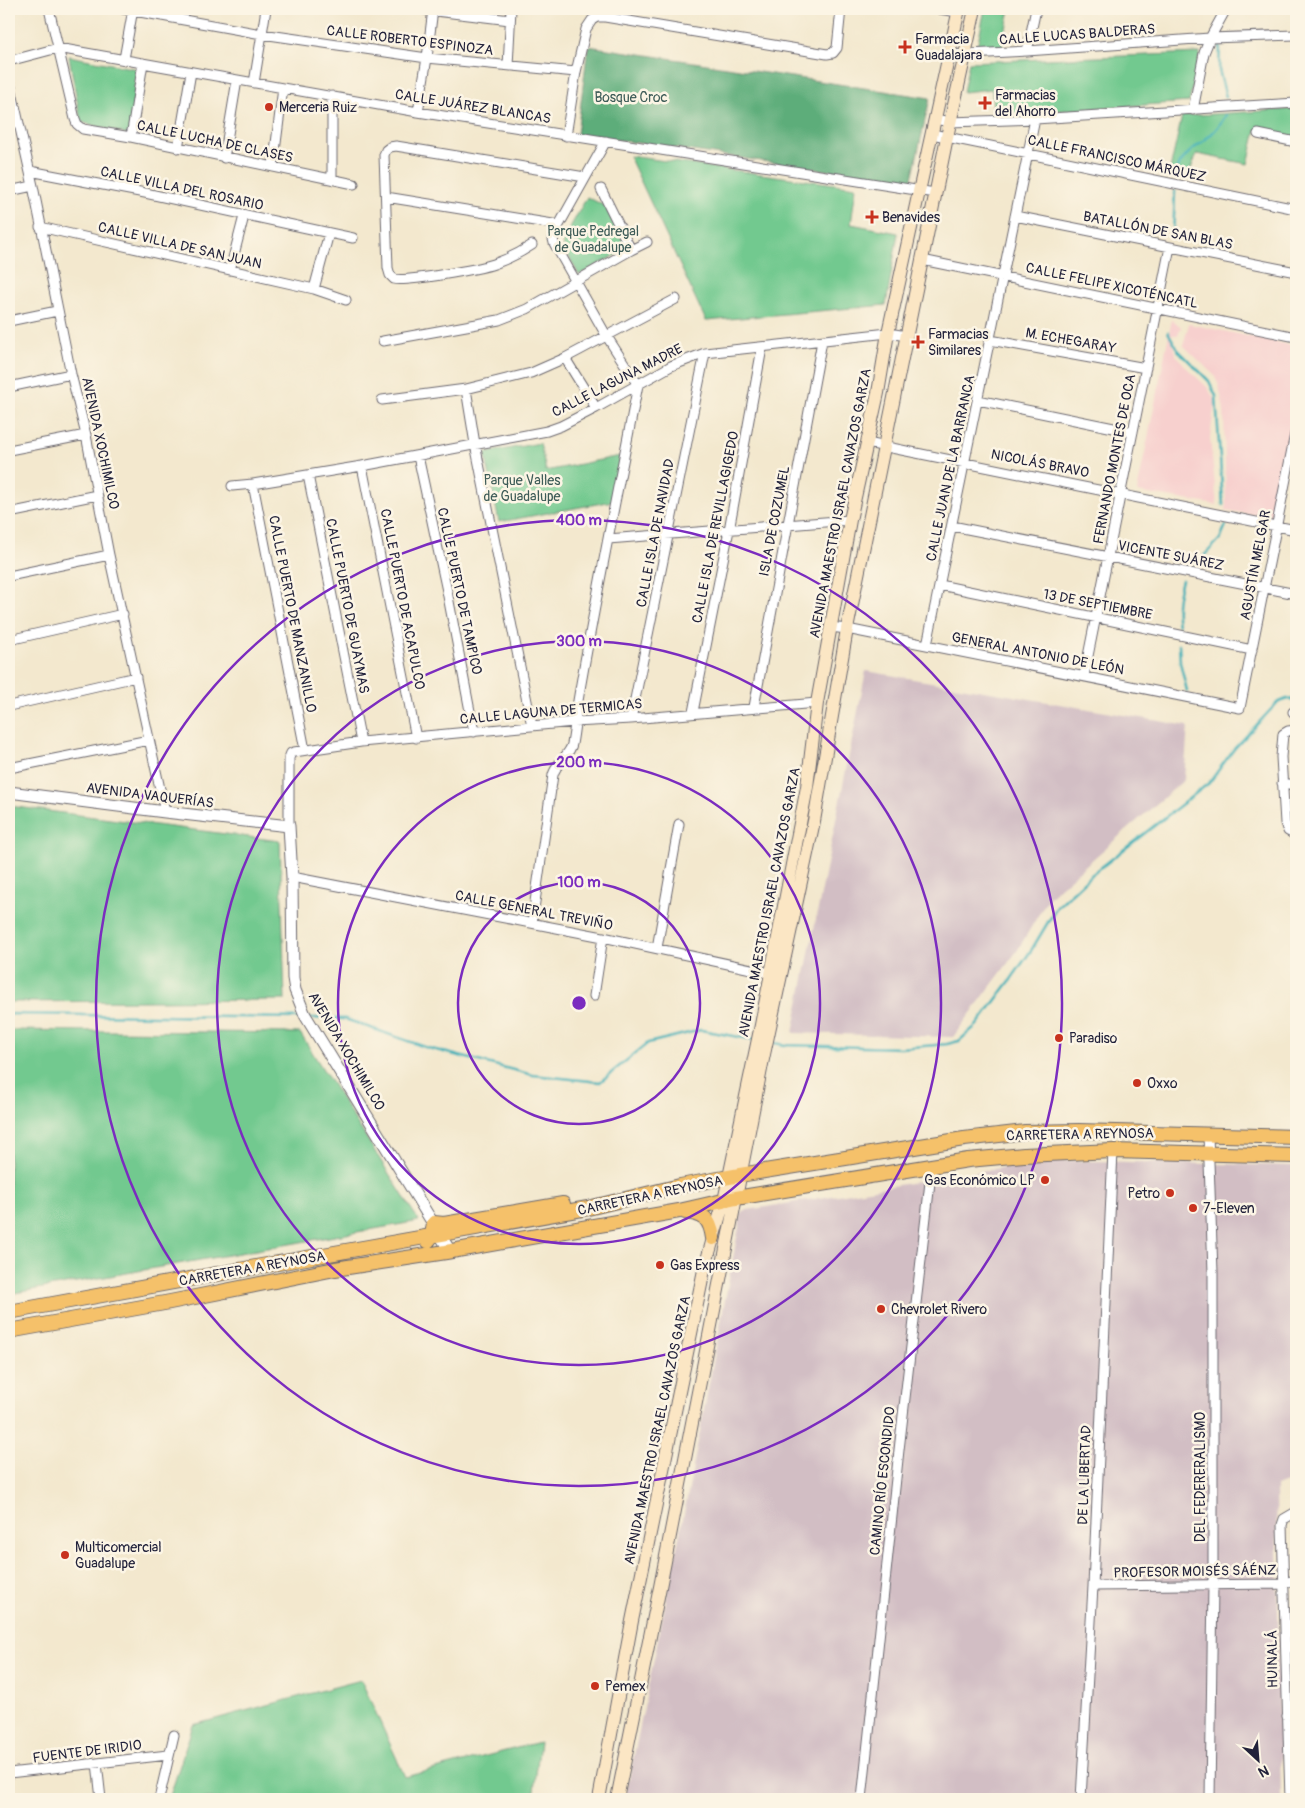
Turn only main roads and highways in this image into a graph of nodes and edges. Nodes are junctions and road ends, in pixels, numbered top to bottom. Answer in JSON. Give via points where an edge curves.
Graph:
{"nodes":[{"id":1,"x":975,"y":9,"type":"edge"},
{"id":2,"x":959,"y":10,"type":"edge"},
{"id":3,"x":765,"y":1027,"type":"junction"},
{"id":4,"x":1296,"y":1138,"type":"edge"},
{"id":5,"x":956,"y":1140,"type":"junction"},
{"id":6,"x":1296,"y":1156,"type":"edge"},
{"id":7,"x":735,"y":1176,"type":"junction"},
{"id":8,"x":784,"y":1190,"type":"junction"},
{"id":9,"x":730,"y":1200,"type":"junction"},
{"id":10,"x":679,"y":1211,"type":"junction"},
{"id":11,"x":436,"y":1232,"type":"junction"},
{"id":12,"x":713,"y":1238,"type":"junction"},
{"id":13,"x":335,"y":1269,"type":"junction"},
{"id":14,"x":9,"y":1312,"type":"edge"},
{"id":15,"x":9,"y":1331,"type":"edge"},
{"id":16,"x":606,"y":1760,"type":"junction"},
{"id":17,"x":624,"y":1763,"type":"junction"},
{"id":18,"x":599,"y":1799,"type":"edge"},
{"id":19,"x":617,"y":1799,"type":"edge"}],
"edges":[{"from":1,"to":3,"type":"main road","name":"AVENIDA MAESTRO ISRAEL CAVAZOS GARZA","via":[[946,137],[847,629],[814,821]]},
{"from":2,"to":3,"type":"main road","name":"AVENIDA MAESTRO ISRAEL CAVAZOS GARZA","via":[[850,520],[817,702],[807,787],[770,973]]},
{"from":3,"to":7,"type":"main road","name":"AVENIDA MAESTRO ISRAEL CAVAZOS GARZA"},
{"from":4,"to":5,"type":"main road","name":"CARRETERA A REYNOSA","via":[[1033,1132]]},
{"from":5,"to":7,"type":"main road","name":"CARRETERA A REYNOSA"},
{"from":5,"to":8,"type":"main road","via":[[954,1151],[946,1155],[805,1181]]},
{"from":6,"to":8,"type":"main road","name":"CARRETERA A REYNOSA","via":[[1113,1151],[1024,1155],[932,1165]]},
{"from":7,"to":9,"type":"main road","name":"AVENIDA MAESTRO ISRAEL CAVAZOS GARZA"},
{"from":7,"to":11,"type":"main road","name":"CARRETERA A REYNOSA","via":[[588,1208],[573,1202],[444,1224]]},
{"from":8,"to":9,"type":"main road","name":"CARRETERA A REYNOSA"},
{"from":9,"to":10,"type":"main road","name":"CARRETERA A REYNOSA"},
{"from":9,"to":12,"type":"main road","name":"AVENIDA MAESTRO ISRAEL CAVAZOS GARZA"},
{"from":9,"to":17,"type":"main road","name":"AVENIDA MAESTRO ISRAEL CAVAZOS GARZA"},
{"from":10,"to":12,"type":"main road","via":[[705,1218]]},
{"from":10,"to":13,"type":"main road","name":"CARRETERA A REYNOSA"},
{"from":11,"to":13,"type":"main road","via":[[420,1245],[347,1260]]},
{"from":11,"to":14,"type":"main road","name":"CARRETERA A REYNOSA"},
{"from":12,"to":16,"type":"main road","name":"AVENIDA MAESTRO ISRAEL CAVAZOS GARZA"},
{"from":13,"to":15,"type":"main road","name":"CARRETERA A REYNOSA"},
{"from":16,"to":17,"type":"main road"},
{"from":16,"to":18,"type":"main road","name":"AVENIDA MAESTRO ISRAEL CAVAZOS GARZA"},
{"from":17,"to":19,"type":"main road","name":"AVENIDA MAESTRO ISRAEL CAVAZOS GARZA"}]}
